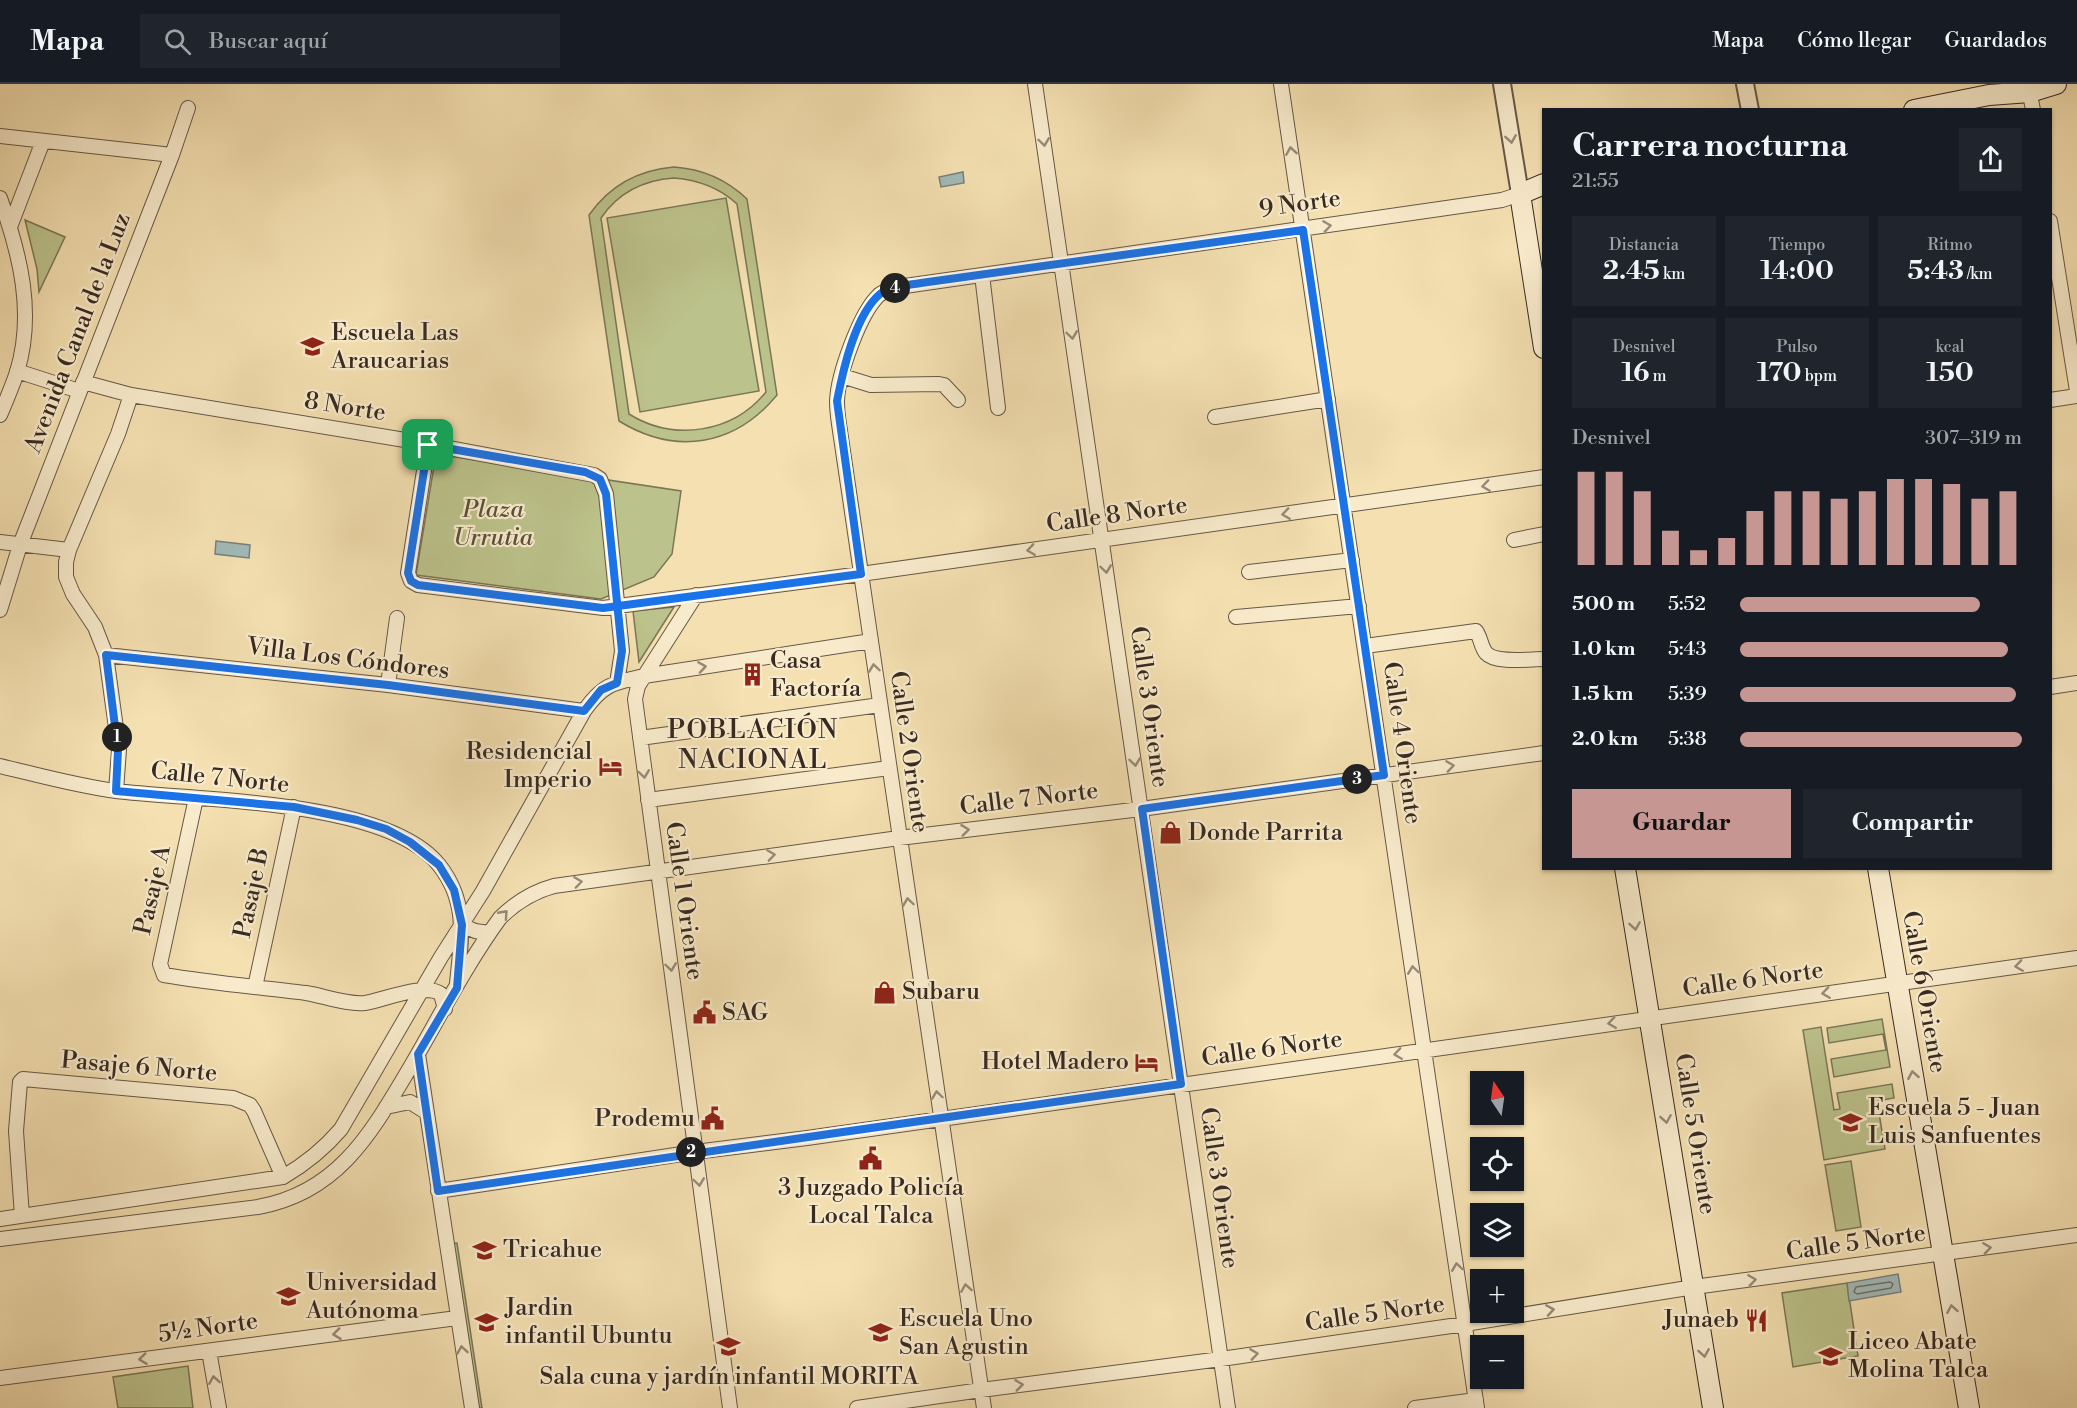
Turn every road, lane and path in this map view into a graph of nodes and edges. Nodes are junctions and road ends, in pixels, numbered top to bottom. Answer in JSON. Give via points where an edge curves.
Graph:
{"nodes":[{"id":1,"x":1035,"y":84,"type":"edge"},
{"id":2,"x":1281,"y":84,"type":"edge"},
{"id":3,"x":1502,"y":84,"type":"edge"},
{"id":4,"x":1745,"y":84,"type":"edge"},
{"id":5,"x":2056,"y":84,"type":"edge"},
{"id":6,"x":2026,"y":92,"type":"edge"},
{"id":7,"x":188,"y":108,"type":"dead end"},
{"id":8,"x":1750,"y":108,"type":"edge"},
{"id":9,"x":1924,"y":108,"type":"edge"},
{"id":10,"x":0,"y":136,"type":"edge"},
{"id":11,"x":42,"y":141,"type":"junction"},
{"id":12,"x":172,"y":155,"type":"junction"},
{"id":13,"x":1542,"y":185,"type":"edge"},
{"id":14,"x":1520,"y":194,"type":"junction"},
{"id":15,"x":0,"y":198,"type":"edge"},
{"id":16,"x":10,"y":227,"type":"junction"},
{"id":17,"x":1303,"y":230,"type":"junction"},
{"id":18,"x":2052,"y":234,"type":"edge"},
{"id":19,"x":1061,"y":263,"type":"junction"},
{"id":20,"x":982,"y":275,"type":"junction"},
{"id":21,"x":1542,"y":335,"type":"edge"},
{"id":22,"x":17,"y":371,"type":"junction"},
{"id":23,"x":842,"y":376,"type":"junction"},
{"id":24,"x":81,"y":386,"type":"junction"},
{"id":25,"x":2077,"y":391,"type":"edge"},
{"id":26,"x":131,"y":395,"type":"junction"},
{"id":27,"x":2077,"y":396,"type":"edge"},
{"id":28,"x":1328,"y":399,"type":"junction"},
{"id":29,"x":958,"y":400,"type":"dead end"},
{"id":30,"x":2052,"y":400,"type":"edge"},
{"id":31,"x":998,"y":408,"type":"dead end"},
{"id":32,"x":0,"y":416,"type":"edge"},
{"id":33,"x":1215,"y":417,"type":"dead end"},
{"id":34,"x":428,"y":445,"type":"junction"},
{"id":35,"x":1542,"y":477,"type":"edge"},
{"id":36,"x":1344,"y":506,"type":"junction"},
{"id":37,"x":1542,"y":534,"type":"edge"},
{"id":38,"x":1102,"y":540,"type":"junction"},
{"id":39,"x":1514,"y":540,"type":"dead end"},
{"id":40,"x":0,"y":542,"type":"edge"},
{"id":41,"x":20,"y":545,"type":"junction"},
{"id":42,"x":69,"y":550,"type":"junction"},
{"id":43,"x":1352,"y":560,"type":"junction"},
{"id":44,"x":1249,"y":572,"type":"dead end"},
{"id":45,"x":861,"y":574,"type":"junction"},
{"id":46,"x":696,"y":595,"type":"junction"},
{"id":47,"x":1359,"y":606,"type":"junction"},
{"id":48,"x":617,"y":607,"type":"junction"},
{"id":49,"x":0,"y":610,"type":"edge"},
{"id":50,"x":1236,"y":617,"type":"dead end"},
{"id":51,"x":396,"y":618,"type":"dead end"},
{"id":52,"x":871,"y":641,"type":"junction"},
{"id":53,"x":1365,"y":646,"type":"junction"},
{"id":54,"x":106,"y":655,"type":"junction"},
{"id":55,"x":1542,"y":659,"type":"edge"},
{"id":56,"x":644,"y":676,"type":"junction"},
{"id":57,"x":617,"y":683,"type":"junction"},
{"id":58,"x":2077,"y":683,"type":"edge"},
{"id":59,"x":388,"y":685,"type":"junction"},
{"id":60,"x":2052,"y":687,"type":"edge"},
{"id":61,"x":880,"y":705,"type":"junction"},
{"id":62,"x":584,"y":711,"type":"junction"},
{"id":63,"x":640,"y":738,"type":"junction"},
{"id":64,"x":1542,"y":753,"type":"edge"},
{"id":65,"x":0,"y":766,"type":"edge"},
{"id":66,"x":889,"y":768,"type":"junction"},
{"id":67,"x":1384,"y":775,"type":"junction"},
{"id":68,"x":116,"y":791,"type":"junction"},
{"id":69,"x":196,"y":798,"type":"junction"},
{"id":70,"x":648,"y":800,"type":"junction"},
{"id":71,"x":294,"y":807,"type":"junction"},
{"id":72,"x":1142,"y":809,"type":"junction"},
{"id":73,"x":899,"y":837,"type":"junction"},
{"id":74,"x":1625,"y":870,"type":"edge"},
{"id":75,"x":1878,"y":870,"type":"edge"},
{"id":76,"x":658,"y":871,"type":"junction"},
{"id":77,"x":462,"y":925,"type":"junction"},
{"id":78,"x":489,"y":933,"type":"junction"},
{"id":79,"x":2077,"y":958,"type":"edge"},
{"id":80,"x":1897,"y":982,"type":"junction"},
{"id":81,"x":255,"y":987,"type":"junction"},
{"id":82,"x":457,"y":988,"type":"junction"},
{"id":83,"x":422,"y":990,"type":"junction"},
{"id":84,"x":445,"y":1009,"type":"junction"},
{"id":85,"x":1649,"y":1018,"type":"junction"},
{"id":86,"x":1425,"y":1050,"type":"junction"},
{"id":87,"x":418,"y":1054,"type":"junction"},
{"id":88,"x":1181,"y":1084,"type":"junction"},
{"id":89,"x":386,"y":1107,"type":"junction"},
{"id":90,"x":426,"y":1112,"type":"junction"},
{"id":91,"x":940,"y":1119,"type":"junction"},
{"id":92,"x":695,"y":1152,"type":"junction"},
{"id":93,"x":283,"y":1177,"type":"junction"},
{"id":94,"x":438,"y":1191,"type":"junction"},
{"id":95,"x":22,"y":1216,"type":"junction"},
{"id":96,"x":0,"y":1219,"type":"edge"},
{"id":97,"x":2077,"y":1235,"type":"edge"},
{"id":98,"x":0,"y":1239,"type":"edge"},
{"id":99,"x":1943,"y":1254,"type":"junction"},
{"id":100,"x":1694,"y":1287,"type":"junction"},
{"id":101,"x":457,"y":1318,"type":"junction"},
{"id":102,"x":1465,"y":1324,"type":"junction"},
{"id":103,"x":209,"y":1351,"type":"junction"},
{"id":104,"x":1221,"y":1359,"type":"junction"},
{"id":105,"x":0,"y":1378,"type":"edge"},
{"id":106,"x":981,"y":1390,"type":"junction"},
{"id":107,"x":1477,"y":1404,"type":"edge"},
{"id":108,"x":219,"y":1408,"type":"edge"},
{"id":109,"x":472,"y":1408,"type":"edge"},
{"id":110,"x":730,"y":1408,"type":"edge"},
{"id":111,"x":857,"y":1408,"type":"edge"},
{"id":112,"x":984,"y":1408,"type":"edge"},
{"id":113,"x":1228,"y":1408,"type":"edge"},
{"id":114,"x":1415,"y":1408,"type":"edge"},
{"id":115,"x":1713,"y":1408,"type":"edge"},
{"id":116,"x":1969,"y":1408,"type":"edge"}],
"edges":[{"from":1,"to":19,"type":"street","name":"Calle 3 Oriente","one_way":true},
{"from":17,"to":2,"type":"street","name":"Calle 4 Oriente","one_way":true},
{"from":3,"to":14,"type":"street","one_way":true},
{"from":4,"to":8,"type":"street"},
{"from":5,"to":6,"type":"main road"},
{"from":6,"to":9,"type":"main road"},
{"from":7,"to":12,"type":"street","name":"Avenida Canal de la Luz"},
{"from":10,"to":11,"type":"street"},
{"from":11,"to":12,"type":"street"},
{"from":11,"to":16,"type":"street"},
{"from":12,"to":24,"type":"street","name":"Avenida Canal de la Luz"},
{"from":13,"to":14,"type":"main road","name":"9 Norte"},
{"from":17,"to":14,"type":"street","name":"9 Norte","one_way":true},
{"from":14,"to":21,"type":"main road"},
{"from":15,"to":16,"type":"street"},
{"from":16,"to":22,"type":"street","via":[[25,292]]},
{"from":17,"to":19,"type":"street","name":"9 Norte"},
{"from":17,"to":28,"type":"street","name":"Calle 4 Oriente"},
{"from":18,"to":25,"type":"street"},
{"from":19,"to":20,"type":"street","name":"Calle 2 Oriente"},
{"from":19,"to":38,"type":"street","name":"Calle 3 Oriente","one_way":true},
{"from":20,"to":23,"type":"street","name":"Calle 2 Oriente","via":[[905,286],[880,294],[855,334]]},
{"from":20,"to":31,"type":"street"},
{"from":22,"to":24,"type":"street","name":"8 Norte"},
{"from":22,"to":32,"type":"street"},
{"from":23,"to":29,"type":"street","via":[[871,385],[939,384]]},
{"from":23,"to":45,"type":"street","name":"Calle 2 Oriente","via":[[837,401],[839,424]]},
{"from":24,"to":26,"type":"street","name":"8 Norte"},
{"from":24,"to":41,"type":"street","name":"Avenida Canal de la Luz"},
{"from":26,"to":34,"type":"street","name":"8 Norte"},
{"from":26,"to":42,"type":"street"},
{"from":27,"to":30,"type":"street"},
{"from":28,"to":33,"type":"street"},
{"from":28,"to":36,"type":"street","name":"Calle 4 Oriente"},
{"from":34,"to":48,"type":"street","name":"8 Norte","via":[[585,472],[600,479],[606,494]]},
{"from":34,"to":48,"type":"street","via":[[408,573],[411,581],[483,595]]},
{"from":35,"to":36,"type":"street","name":"Calle 8 Norte","one_way":true},
{"from":36,"to":38,"type":"street","name":"Calle 8 Norte","one_way":true},
{"from":36,"to":43,"type":"street","name":"Calle 4 Oriente"},
{"from":37,"to":39,"type":"street"},
{"from":38,"to":45,"type":"street","name":"Calle 8 Norte","one_way":true},
{"from":38,"to":72,"type":"street","name":"Calle 3 Oriente","one_way":true},
{"from":40,"to":41,"type":"street"},
{"from":41,"to":42,"type":"street"},
{"from":41,"to":49,"type":"street","name":"Avenida Canal de la Luz"},
{"from":42,"to":54,"type":"street","via":[[66,578]]},
{"from":43,"to":44,"type":"street"},
{"from":43,"to":47,"type":"street","name":"Calle 4 Oriente"},
{"from":45,"to":46,"type":"street","name":"Calle 8 Norte"},
{"from":45,"to":52,"type":"street","name":"Calle 2 Oriente"},
{"from":46,"to":48,"type":"street"},
{"from":46,"to":56,"type":"street","name":"Calle 1 Oriente"},
{"from":47,"to":50,"type":"street"},
{"from":47,"to":53,"type":"street","name":"Calle 4 Oriente"},
{"from":48,"to":57,"type":"street","via":[[622,651]]},
{"from":51,"to":59,"type":"street"},
{"from":56,"to":52,"type":"street","one_way":true},
{"from":61,"to":52,"type":"street","name":"Calle 2 Oriente","one_way":true},
{"from":53,"to":55,"type":"street","via":[[1476,631],[1486,652],[1497,659]]},
{"from":53,"to":67,"type":"street","name":"Calle 4 Oriente"},
{"from":54,"to":59,"type":"street","name":"Villa Los Cóndores"},
{"from":54,"to":68,"type":"street","via":[[118,750]]},
{"from":56,"to":57,"type":"street"},
{"from":56,"to":63,"type":"street","name":"Calle 1 Oriente","via":[[635,699]]},
{"from":57,"to":62,"type":"street","via":[[601,690]]},
{"from":58,"to":60,"type":"street"},
{"from":59,"to":62,"type":"street","name":"Villa Los Cóndores"},
{"from":61,"to":63,"type":"street"},
{"from":61,"to":66,"type":"street","name":"Calle 2 Oriente"},
{"from":62,"to":77,"type":"street"},
{"from":63,"to":70,"type":"street","name":"Calle 1 Oriente","one_way":true},
{"from":67,"to":64,"type":"street","name":"Calle 7 Norte","one_way":true},
{"from":65,"to":68,"type":"street","name":"Calle 7 Norte"},
{"from":66,"to":70,"type":"street"},
{"from":66,"to":73,"type":"street","name":"Calle 2 Oriente"},
{"from":67,"to":72,"type":"street","name":"Calle 7 Norte"},
{"from":86,"to":67,"type":"street","name":"Calle 4 Oriente","one_way":true},
{"from":68,"to":69,"type":"street","name":"Calle 7 Norte"},
{"from":69,"to":71,"type":"street","name":"Calle 7 Norte"},
{"from":69,"to":81,"type":"street","name":"Pasaje A","via":[[160,964],[164,975]]},
{"from":70,"to":76,"type":"street","name":"Calle 1 Oriente"},
{"from":71,"to":77,"type":"street","name":"Calle 7 Norte","via":[[386,829],[429,855],[454,890]]},
{"from":71,"to":81,"type":"street","name":"Pasaje B"},
{"from":73,"to":72,"type":"street","name":"Calle 7 Norte","one_way":true},
{"from":72,"to":88,"type":"street","name":"Calle 3 Oriente"},
{"from":76,"to":73,"type":"street","name":"Calle 7 Norte","one_way":true},
{"from":91,"to":73,"type":"street","name":"Calle 2 Oriente","one_way":true},
{"from":74,"to":85,"type":"main road","name":"Calle 5 Oriente","one_way":true},
{"from":75,"to":80,"type":"main road","name":"Calle 6 Oriente"},
{"from":78,"to":76,"type":"street","name":"Calle 7 Norte","one_way":true,"via":[[506,912],[537,890]]},
{"from":76,"to":92,"type":"street","name":"Calle 1 Oriente","one_way":true},
{"from":77,"to":78,"type":"street"},
{"from":77,"to":82,"type":"street"},
{"from":77,"to":83,"type":"street"},
{"from":78,"to":82,"type":"street"},
{"from":79,"to":80,"type":"street","name":"Calle 6 Norte","one_way":true},
{"from":80,"to":85,"type":"street","name":"Calle 6 Norte","one_way":true},
{"from":99,"to":80,"type":"main road","name":"Calle 6 Oriente","one_way":true},
{"from":81,"to":83,"type":"street","via":[[354,1003]]},
{"from":82,"to":84,"type":"street"},
{"from":83,"to":84,"type":"street","via":[[438,991]]},
{"from":83,"to":93,"type":"street","via":[[341,1129],[324,1150]]},
{"from":84,"to":87,"type":"street"},
{"from":85,"to":86,"type":"street","name":"Calle 6 Norte","one_way":true},
{"from":85,"to":100,"type":"main road","name":"Calle 5 Oriente","one_way":true},
{"from":86,"to":88,"type":"street","name":"Calle 6 Norte","one_way":true},
{"from":102,"to":86,"type":"street","name":"Calle 4 Oriente","one_way":true},
{"from":87,"to":89,"type":"street"},
{"from":87,"to":90,"type":"street"},
{"from":88,"to":91,"type":"street","name":"Calle 6 Norte"},
{"from":88,"to":104,"type":"street","name":"Calle 3 Oriente"},
{"from":89,"to":90,"type":"street","via":[[410,1102]]},
{"from":89,"to":98,"type":"street","via":[[347,1161],[320,1183],[283,1202]]},
{"from":90,"to":94,"type":"street"},
{"from":91,"to":92,"type":"street","name":"Calle 6 Norte"},
{"from":106,"to":91,"type":"street","name":"Calle 2 Oriente","one_way":true},
{"from":92,"to":94,"type":"street","name":"Calle 6 Norte"},
{"from":92,"to":110,"type":"street","name":"Calle 1 Oriente","one_way":true},
{"from":93,"to":95,"type":"street"},
{"from":93,"to":95,"type":"street","name":"Pasaje 6 Norte","via":[[250,1105],[233,1098],[22,1080],[16,1131]]},
{"from":94,"to":101,"type":"street"},
{"from":95,"to":96,"type":"street"},
{"from":99,"to":97,"type":"street","name":"Calle 5 Norte","one_way":true},
{"from":100,"to":99,"type":"street","name":"Calle 5 Norte","one_way":true},
{"from":116,"to":99,"type":"main road","name":"Calle 6 Oriente","one_way":true},
{"from":102,"to":100,"type":"street","name":"Calle 5 Norte","one_way":true},
{"from":100,"to":115,"type":"main road","name":"Calle 5 Oriente","one_way":true},
{"from":101,"to":103,"type":"street","name":"5½ Norte","one_way":true},
{"from":109,"to":101,"type":"street","one_way":true},
{"from":104,"to":102,"type":"street","name":"Calle 5 Norte","one_way":true},
{"from":102,"to":107,"type":"street","name":"Calle 4 Oriente"},
{"from":103,"to":105,"type":"street","name":"5½ Norte","one_way":true},
{"from":108,"to":103,"type":"street","one_way":true},
{"from":106,"to":104,"type":"street","name":"Calle 5 Norte","one_way":true},
{"from":104,"to":113,"type":"street","name":"Calle 3 Oriente"},
{"from":106,"to":111,"type":"street","name":"Calle 5 Norte"},
{"from":106,"to":112,"type":"street","name":"Calle 2 Oriente"},
{"from":107,"to":114,"type":"street"}]}
